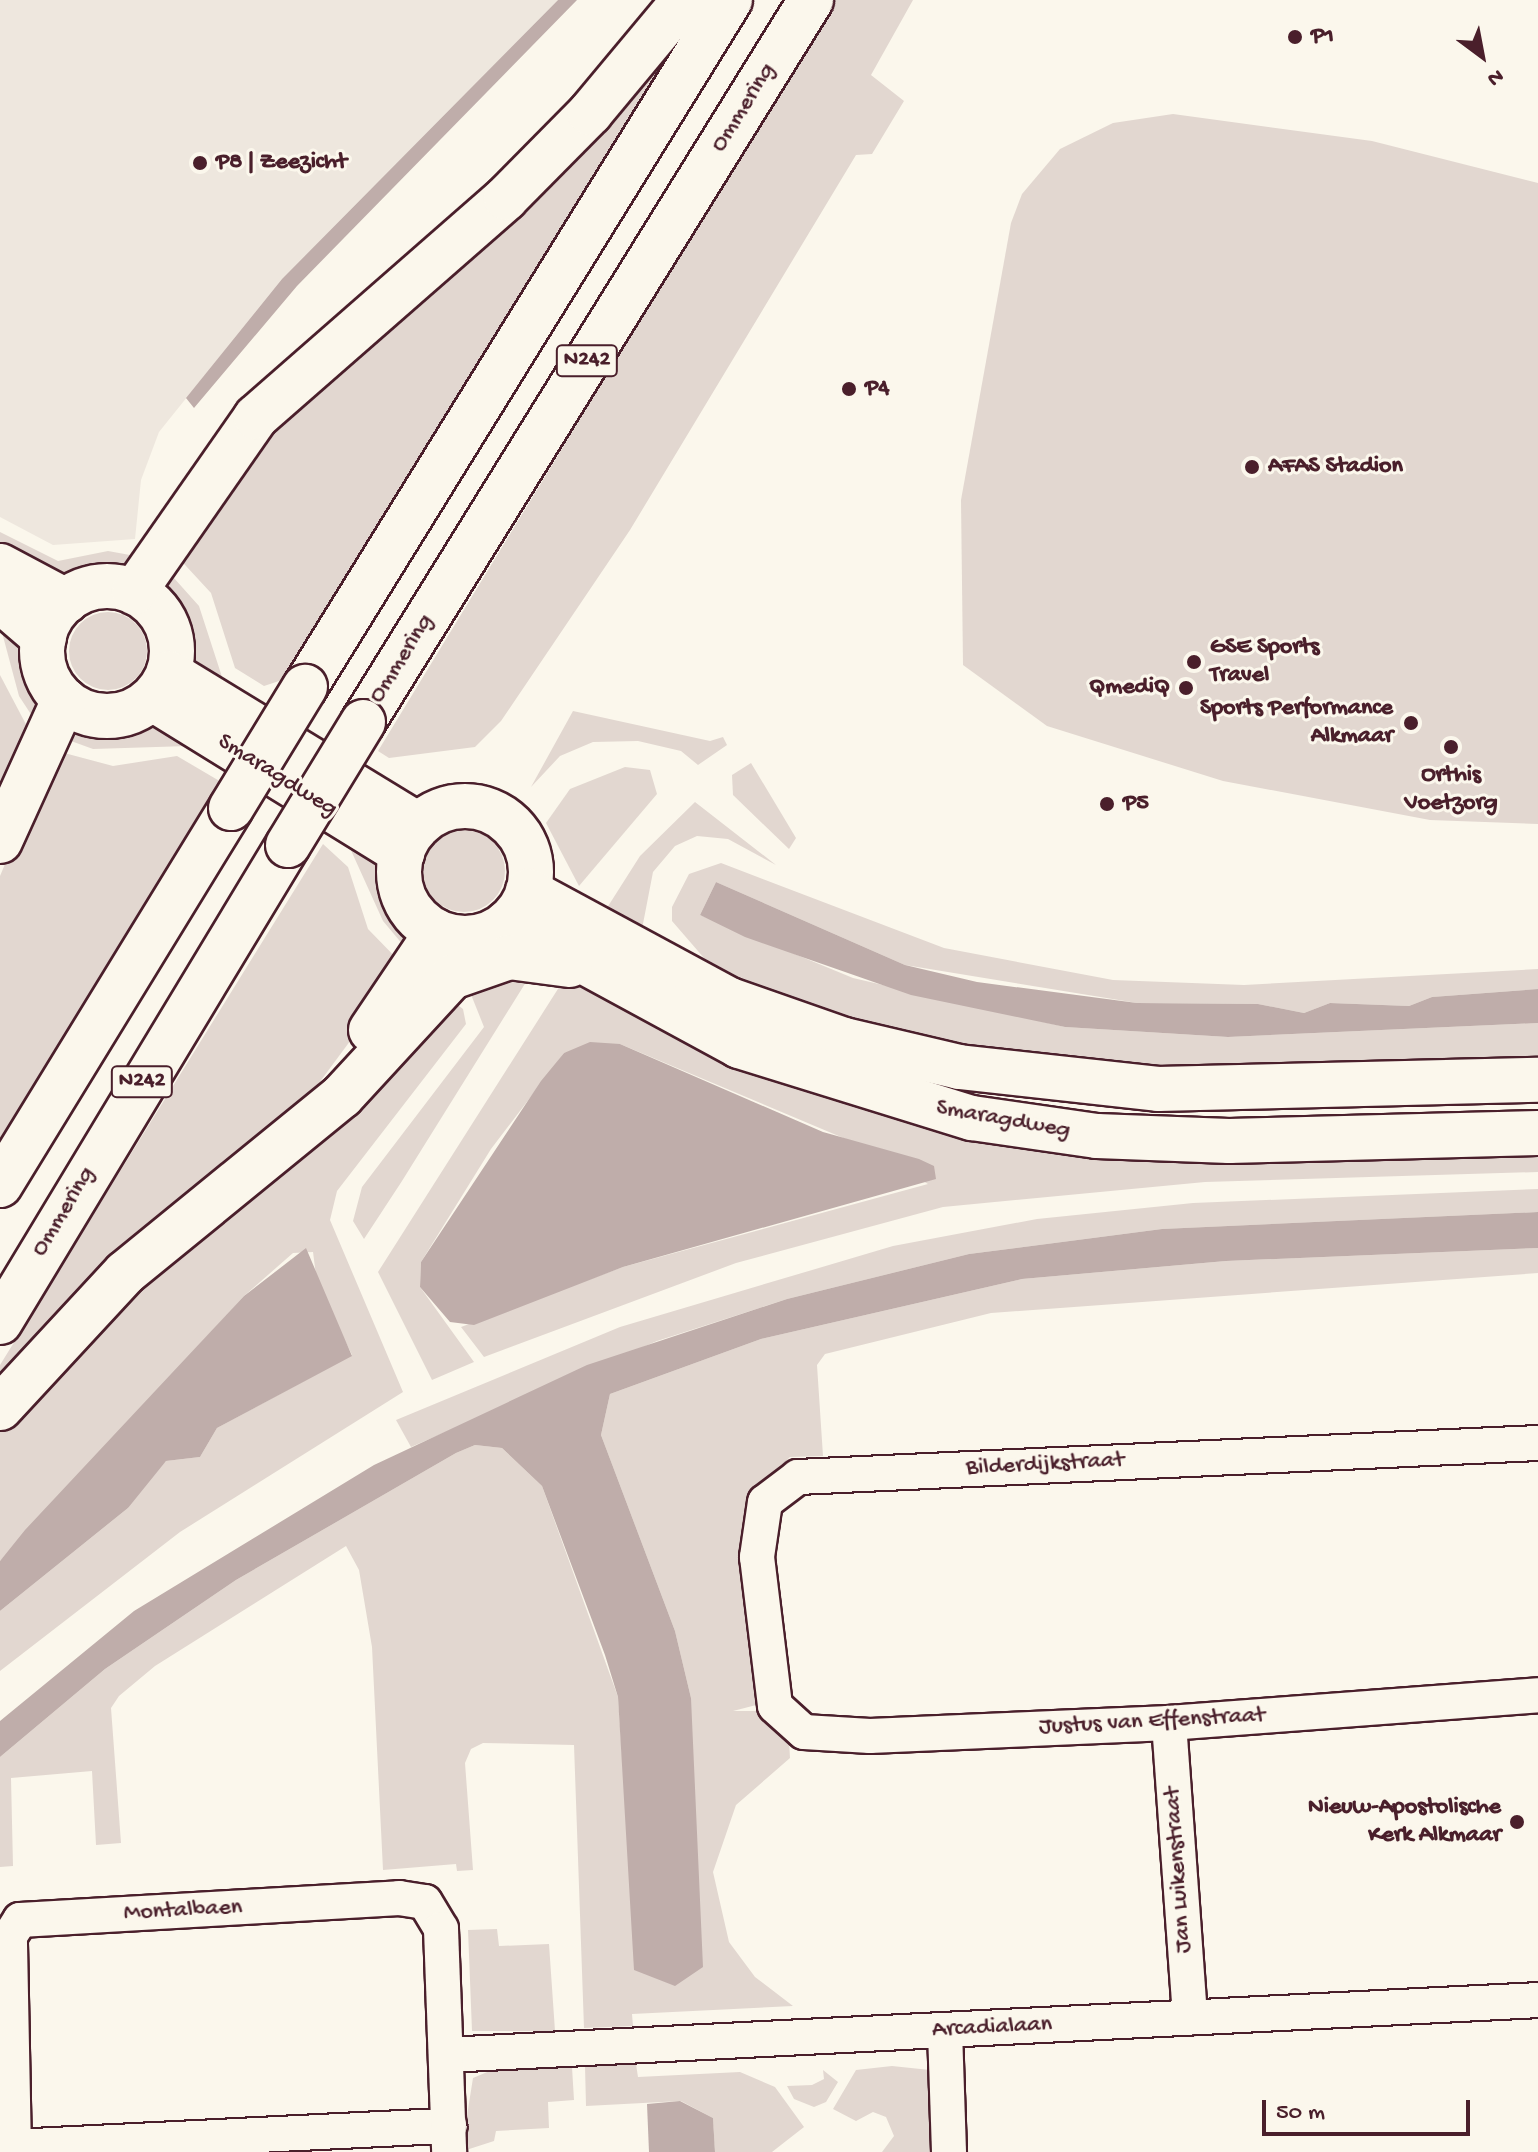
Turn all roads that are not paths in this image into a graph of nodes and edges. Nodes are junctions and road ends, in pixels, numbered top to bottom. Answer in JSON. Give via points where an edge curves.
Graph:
{"nodes":[{"id":1,"x":684,"y":0,"type":"edge"},
{"id":2,"x":730,"y":0,"type":"edge"},
{"id":3,"x":811,"y":0,"type":"edge"},
{"id":4,"x":0,"y":566,"type":"edge"},
{"id":5,"x":134,"y":592,"type":"junction"},
{"id":6,"x":0,"y":600,"type":"edge"},
{"id":7,"x":66,"y":601,"type":"junction"},
{"id":8,"x":44,"y":638,"type":"junction"},
{"id":9,"x":161,"y":686,"type":"junction"},
{"id":10,"x":64,"y":700,"type":"junction"},
{"id":11,"x":410,"y":839,"type":"junction"},
{"id":12,"x":0,"y":841,"type":"edge"},
{"id":13,"x":518,"y":906,"type":"junction"},
{"id":14,"x":437,"y":932,"type":"junction"},
{"id":15,"x":587,"y":968,"type":"junction"},
{"id":16,"x":1538,"y":1080,"type":"edge"},
{"id":17,"x":299,"y":1129,"type":"junction"},
{"id":18,"x":1538,"y":1133,"type":"edge"},
{"id":19,"x":0,"y":1185,"type":"edge"},
{"id":20,"x":0,"y":1322,"type":"edge"},
{"id":21,"x":0,"y":1408,"type":"edge"},
{"id":22,"x":1538,"y":1443,"type":"edge"},
{"id":23,"x":1538,"y":1695,"type":"edge"},
{"id":24,"x":775,"y":1706,"type":"joint"},
{"id":25,"x":1169,"y":1723,"type":"junction"},
{"id":26,"x":1538,"y":2000,"type":"edge"},
{"id":27,"x":1190,"y":2017,"type":"junction"},
{"id":28,"x":945,"y":2031,"type":"junction"},
{"id":29,"x":446,"y":2055,"type":"junction"},
{"id":30,"x":449,"y":2139,"type":"edge"},
{"id":31,"x":13,"y":2149,"type":"edge"},
{"id":32,"x":949,"y":2152,"type":"edge"}],
"edges":[{"from":1,"to":5,"type":"main road","via":[[590,113],[506,198],[256,417]]},
{"from":2,"to":19,"type":"main road","number":"N242","bridge":true},
{"from":3,"to":20,"type":"main road","name":"Ommering","number":"N242","bridge":true,"via":[[363,722]]},
{"from":4,"to":7,"type":"main road"},
{"from":5,"to":7,"type":"main road","via":[[94,587]]},
{"from":5,"to":9,"type":"main road","via":[[167,625]]},
{"from":6,"to":8,"type":"main road"},
{"from":7,"to":8,"type":"main road"},
{"from":8,"to":10,"type":"main road","via":[[45,671]]},
{"from":9,"to":10,"type":"main road","via":[[118,716],[89,714]]},
{"from":9,"to":11,"type":"main road","name":"Smaragdweg"},
{"from":10,"to":12,"type":"main road"},
{"from":11,"to":13,"type":"main road","via":[[450,807],[496,813],[525,845]]},
{"from":11,"to":14,"type":"main road","via":[[404,897]]},
{"from":13,"to":14,"type":"main road","via":[[471,937]]},
{"from":13,"to":15,"type":"main road","name":"Smaragdweg"},
{"from":13,"to":16,"type":"main road","name":"Smaragdweg","via":[[730,1000],[844,1040],[959,1067],[1158,1089]]},
{"from":14,"to":17,"type":"main road"},
{"from":15,"to":17,"type":"main road","via":[[509,957],[452,977],[368,1072]]},
{"from":15,"to":18,"type":"main road","name":"Smaragdweg","via":[[687,1023],[795,1068],[998,1123],[1229,1141]]},
{"from":17,"to":21,"type":"main road","via":[[125,1273]]},
{"from":22,"to":24,"type":"street","name":"Bilderdijkstraat","via":[[798,1477],[765,1502],[757,1557]]},
{"from":23,"to":25,"type":"street","name":"Justus van Effenstraat"},
{"from":24,"to":25,"type":"street","name":"Justus van Effenstraat","via":[[804,1732],[870,1736]]},
{"from":25,"to":27,"type":"street","name":"Jan Luikenstraat"},
{"from":26,"to":27,"type":"street","name":"Arcadialaan"},
{"from":27,"to":28,"type":"street","name":"Arcadialaan"},
{"from":28,"to":29,"type":"street","name":"Arcadialaan"},
{"from":28,"to":32,"type":"street"},
{"from":29,"to":30,"type":"street"},
{"from":29,"to":31,"type":"street","name":"Montalbaen","via":[[441,1929],[425,1902],[20,1920],[10,1936]]},
{"from":30,"to":31,"type":"street"}]}
